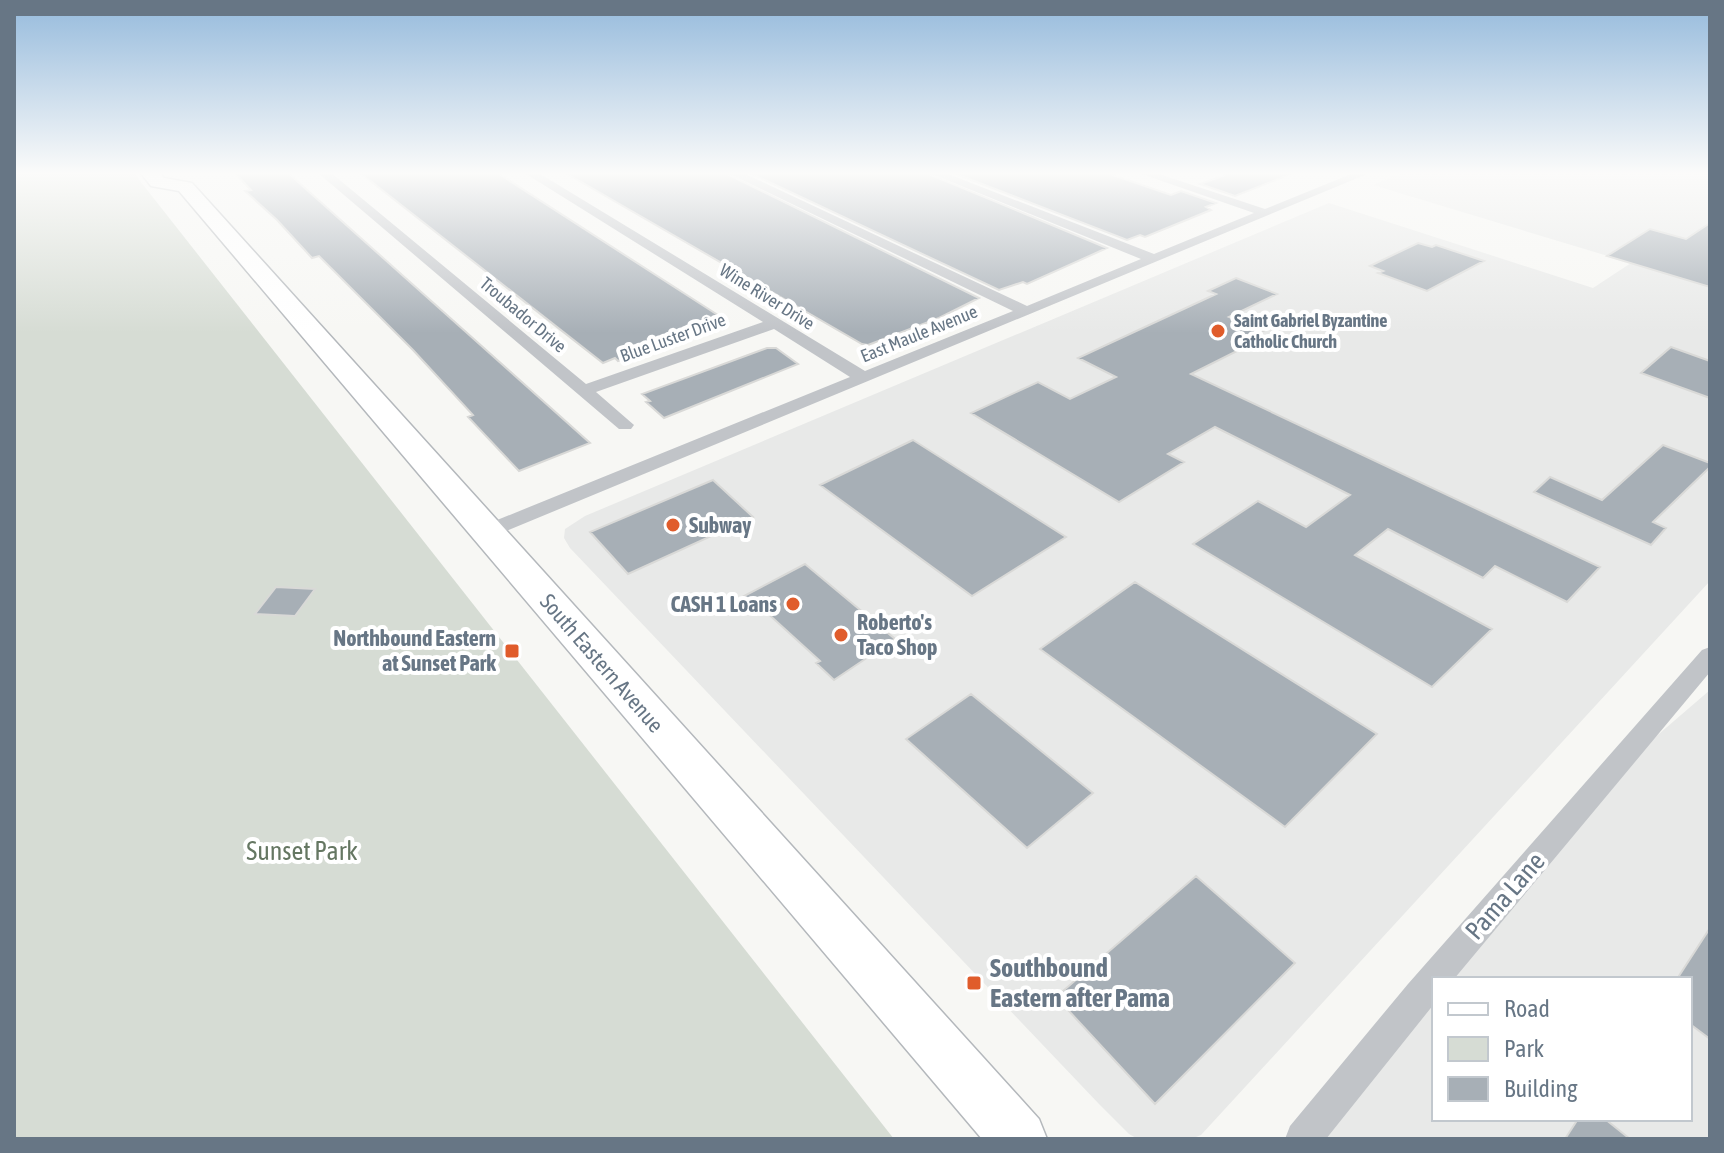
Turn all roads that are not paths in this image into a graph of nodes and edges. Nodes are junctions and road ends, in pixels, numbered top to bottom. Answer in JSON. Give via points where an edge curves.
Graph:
{"nodes":[{"id":1,"x":228,"y":226,"type":"edge"},
{"id":2,"x":387,"y":226,"type":"edge"},
{"id":3,"x":617,"y":226,"type":"edge"},
{"id":4,"x":846,"y":226,"type":"edge"},
{"id":5,"x":1070,"y":226,"type":"edge"},
{"id":6,"x":1235,"y":226,"type":"edge"},
{"id":7,"x":1154,"y":259,"type":"junction"},
{"id":8,"x":1026,"y":311,"type":"junction"},
{"id":9,"x":776,"y":323,"type":"junction"},
{"id":10,"x":864,"y":378,"type":"junction"},
{"id":11,"x":583,"y":391,"type":"junction"},
{"id":12,"x":625,"y":425,"type":"dead end"},
{"id":13,"x":487,"y":532,"type":"junction"},
{"id":14,"x":1710,"y":656,"type":"edge"},
{"id":15,"x":1435,"y":977,"type":"edge"},
{"id":16,"x":1432,"y":981,"type":"edge"},
{"id":17,"x":1019,"y":1139,"type":"edge"},
{"id":18,"x":1303,"y":1139,"type":"edge"}],
"edges":[{"from":1,"to":13,"type":"main road","name":"South Eastern Avenue"},
{"from":2,"to":11,"type":"street","name":"Troubador Drive"},
{"from":3,"to":9,"type":"street","name":"Wine River Drive"},
{"from":4,"to":8,"type":"street"},
{"from":5,"to":7,"type":"street"},
{"from":6,"to":7,"type":"street","name":"East Maule Avenue"},
{"from":7,"to":8,"type":"street","name":"East Maule Avenue"},
{"from":8,"to":10,"type":"street","name":"East Maule Avenue"},
{"from":9,"to":10,"type":"street","name":"Wine River Drive"},
{"from":9,"to":11,"type":"street","name":"Blue Luster Drive"},
{"from":10,"to":13,"type":"street","name":"East Maule Avenue"},
{"from":11,"to":12,"type":"street","name":"Troubador Drive"},
{"from":13,"to":17,"type":"main road","name":"South Eastern Avenue"},
{"from":14,"to":15,"type":"street","name":"Pama Lane"},
{"from":16,"to":18,"type":"street","name":"Pama Lane"}]}
